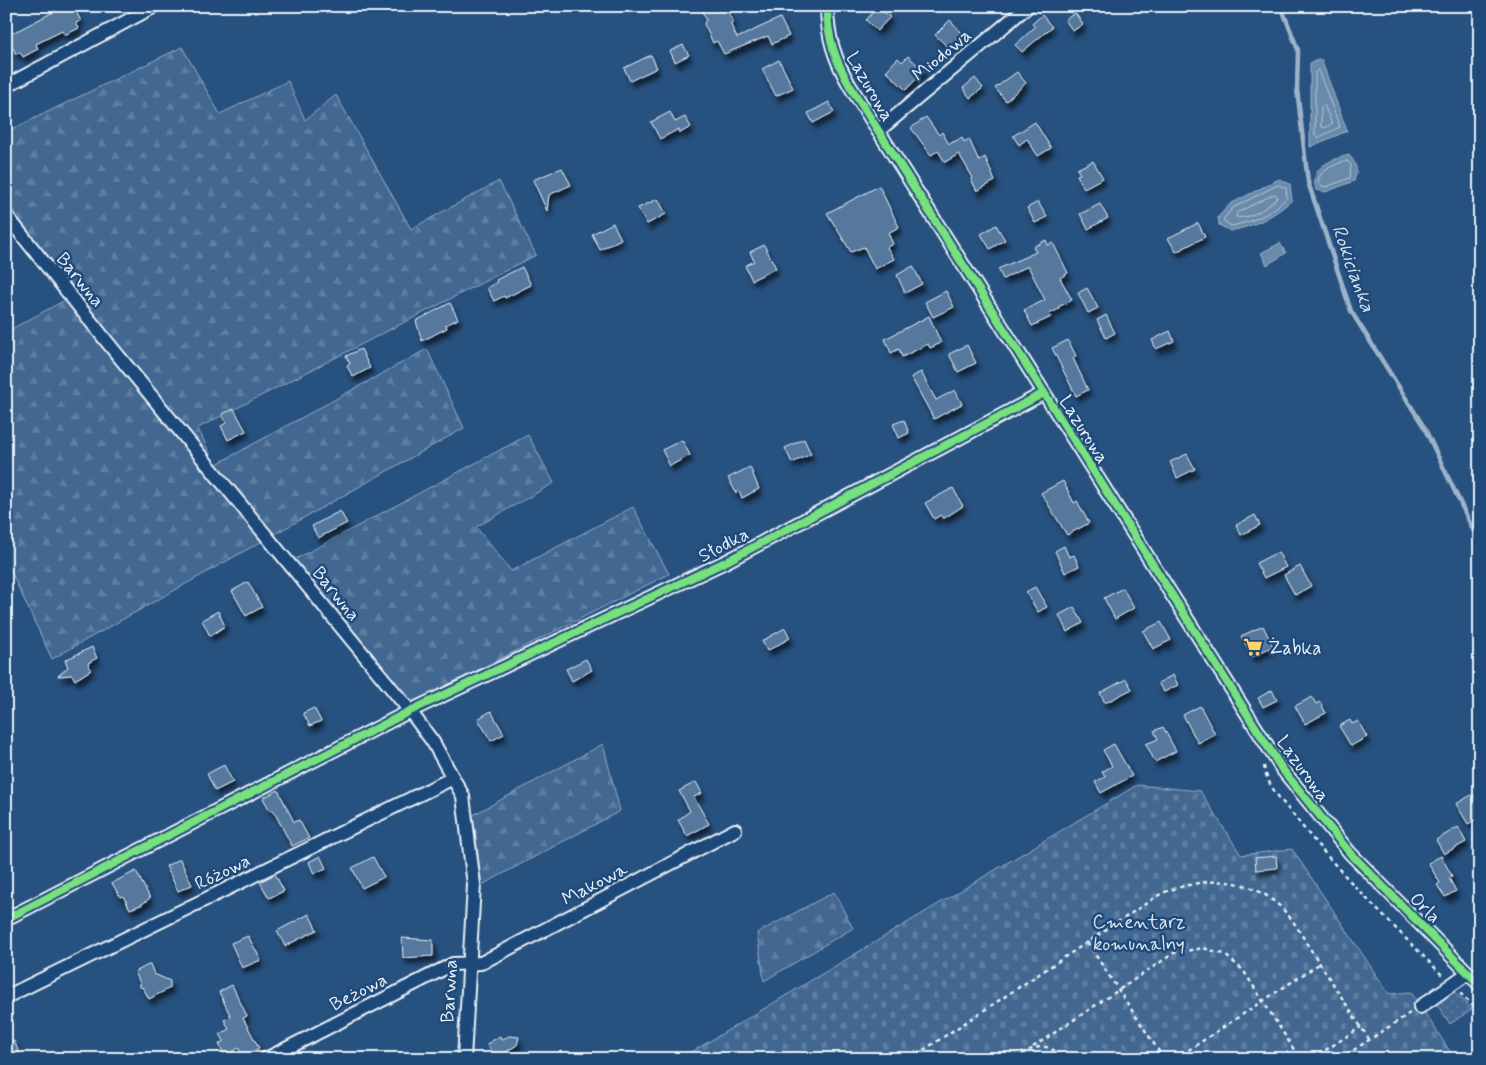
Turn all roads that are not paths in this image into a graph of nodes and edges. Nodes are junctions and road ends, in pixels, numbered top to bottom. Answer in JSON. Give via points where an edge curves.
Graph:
{"nodes":[{"id":1,"x":155,"y":6,"type":"edge"},
{"id":2,"x":827,"y":6,"type":"edge"},
{"id":3,"x":1028,"y":6,"type":"edge"},
{"id":4,"x":6,"y":86,"type":"edge"},
{"id":5,"x":878,"y":131,"type":"junction"},
{"id":6,"x":6,"y":215,"type":"edge"},
{"id":7,"x":1044,"y":393,"type":"junction"},
{"id":8,"x":410,"y":711,"type":"junction"},
{"id":9,"x":453,"y":778,"type":"junction"},
{"id":10,"x":735,"y":830,"type":"dead end"},
{"id":11,"x":1350,"y":853,"type":"joint"},
{"id":12,"x":6,"y":920,"type":"edge"},
{"id":13,"x":468,"y":964,"type":"junction"},
{"id":14,"x":1468,"y":973,"type":"junction"},
{"id":15,"x":1480,"y":984,"type":"edge"},
{"id":16,"x":6,"y":997,"type":"edge"},
{"id":17,"x":1420,"y":1007,"type":"road end"},
{"id":18,"x":266,"y":1059,"type":"edge"},
{"id":19,"x":464,"y":1059,"type":"edge"}],
"edges":[{"from":1,"to":4,"type":"street"},
{"from":2,"to":5,"type":"street","name":"Lazurowa","via":[[829,40],[837,63]]},
{"from":3,"to":5,"type":"street","name":"Miodowa"},
{"from":5,"to":7,"type":"street","name":"Lazurowa"},
{"from":6,"to":8,"type":"street","name":"Barwna"},
{"from":7,"to":8,"type":"street","name":"Słodka","via":[[727,561]]},
{"from":7,"to":11,"type":"street","name":"Lazurowa","via":[[1282,769]]},
{"from":8,"to":9,"type":"street","name":"Barwna","via":[[433,742]]},
{"from":8,"to":12,"type":"street","name":"Słodka"},
{"from":9,"to":13,"type":"street","name":"Barwna","via":[[463,796],[474,885]]},
{"from":9,"to":16,"type":"street","name":"Różowa"},
{"from":10,"to":13,"type":"street","name":"Makowa","via":[[481,963]]},
{"from":11,"to":14,"type":"street","name":"Orla"},
{"from":13,"to":18,"type":"street","name":"Beżowa","via":[[454,964]]},
{"from":13,"to":19,"type":"street","name":"Barwna"},
{"from":14,"to":15,"type":"street","name":"Orla"},
{"from":14,"to":17,"type":"street"}]}
